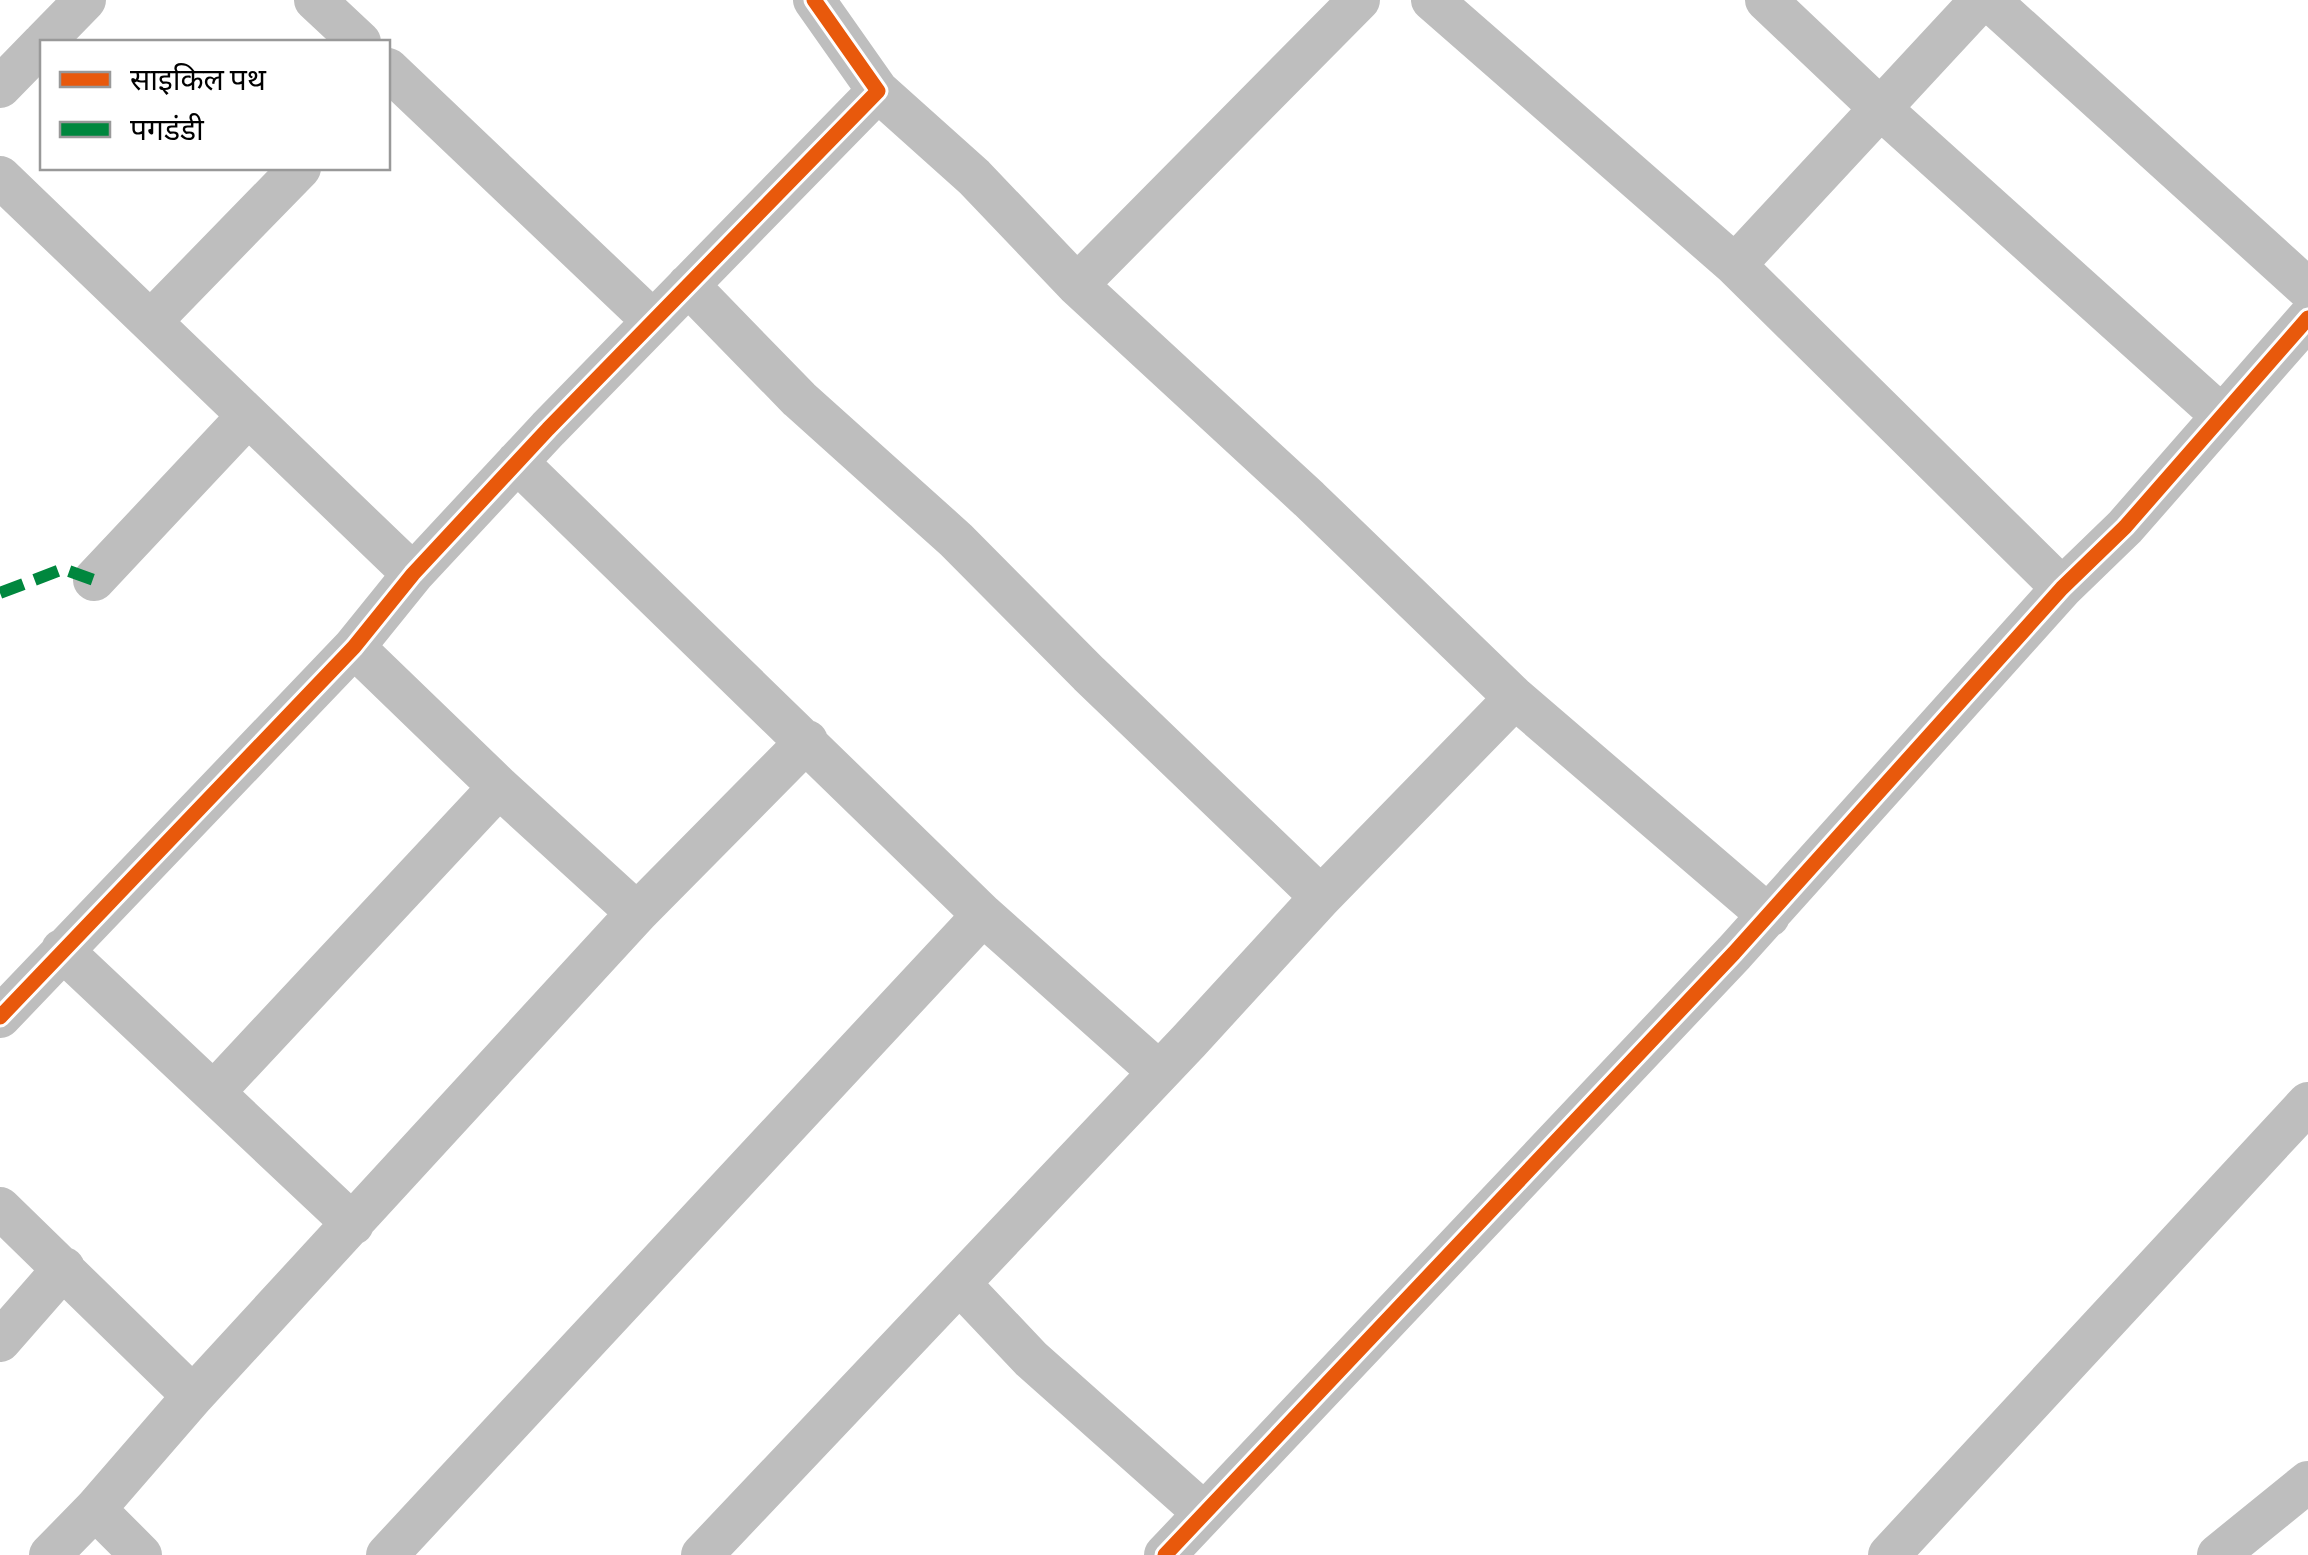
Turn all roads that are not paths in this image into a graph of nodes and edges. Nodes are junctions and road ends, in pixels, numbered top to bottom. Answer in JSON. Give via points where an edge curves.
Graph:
{"nodes":[{"id":1,"x":85,"y":0,"type":"edge"},
{"id":2,"x":315,"y":0,"type":"edge"},
{"id":3,"x":814,"y":0,"type":"edge"},
{"id":4,"x":1359,"y":0,"type":"edge"},
{"id":5,"x":1432,"y":0,"type":"edge"},
{"id":6,"x":1766,"y":0,"type":"edge"},
{"id":7,"x":1985,"y":0,"type":"edge"},
{"id":8,"x":46,"y":40,"type":"edge"},
{"id":9,"x":358,"y":40,"type":"edge"},
{"id":10,"x":40,"y":46,"type":"edge"},
{"id":11,"x":390,"y":74,"type":"edge"},
{"id":12,"x":0,"y":87,"type":"edge"},
{"id":13,"x":878,"y":91,"type":"junction"},
{"id":14,"x":1881,"y":109,"type":"junction"},
{"id":15,"x":298,"y":170,"type":"edge"},
{"id":16,"x":0,"y":177,"type":"edge"},
{"id":17,"x":1735,"y":265,"type":"junction"},
{"id":18,"x":688,"y":285,"type":"junction"},
{"id":19,"x":1076,"y":285,"type":"junction"},
{"id":20,"x":2308,"y":289,"type":"edge"},
{"id":21,"x":2308,"y":318,"type":"edge"},
{"id":22,"x":653,"y":320,"type":"junction"},
{"id":23,"x":150,"y":322,"type":"junction"},
{"id":24,"x":2221,"y":415,"type":"junction"},
{"id":25,"x":248,"y":416,"type":"junction"},
{"id":26,"x":517,"y":462,"type":"junction"},
{"id":27,"x":412,"y":574,"type":"junction"},
{"id":28,"x":94,"y":580,"type":"dead end"},
{"id":29,"x":2062,"y":588,"type":"junction"},
{"id":30,"x":354,"y":647,"type":"junction"},
{"id":31,"x":1515,"y":698,"type":"junction"},
{"id":32,"x":807,"y":742,"type":"junction"},
{"id":33,"x":498,"y":787,"type":"junction"},
{"id":34,"x":1321,"y":897,"type":"junction"},
{"id":35,"x":637,"y":913,"type":"junction"},
{"id":36,"x":983,"y":915,"type":"junction"},
{"id":37,"x":1769,"y":916,"type":"junction"},
{"id":38,"x":62,"y":950,"type":"junction"},
{"id":39,"x":0,"y":1016,"type":"edge"},
{"id":40,"x":1159,"y":1072,"type":"junction"},
{"id":41,"x":216,"y":1091,"type":"junction"},
{"id":42,"x":2308,"y":1103,"type":"edge"},
{"id":43,"x":0,"y":1208,"type":"edge"},
{"id":44,"x":353,"y":1224,"type":"junction"},
{"id":45,"x":64,"y":1268,"type":"junction"},
{"id":46,"x":960,"y":1284,"type":"junction"},
{"id":47,"x":0,"y":1341,"type":"edge"},
{"id":48,"x":193,"y":1396,"type":"junction"},
{"id":49,"x":2308,"y":1482,"type":"edge"},
{"id":50,"x":95,"y":1510,"type":"junction"},
{"id":51,"x":1204,"y":1513,"type":"junction"},
{"id":52,"x":50,"y":1555,"type":"edge"},
{"id":53,"x":141,"y":1555,"type":"edge"},
{"id":54,"x":387,"y":1555,"type":"edge"},
{"id":55,"x":702,"y":1555,"type":"edge"},
{"id":56,"x":1165,"y":1555,"type":"edge"},
{"id":57,"x":1889,"y":1555,"type":"edge"},
{"id":58,"x":2218,"y":1555,"type":"edge"}],
"edges":[{"from":1,"to":8,"type":"street"},
{"from":2,"to":9,"type":"street"},
{"from":3,"to":13,"type":"street"},
{"from":4,"to":19,"type":"street"},
{"from":5,"to":17,"type":"street"},
{"from":6,"to":14,"type":"street"},
{"from":7,"to":14,"type":"street"},
{"from":7,"to":20,"type":"street"},
{"from":10,"to":12,"type":"street"},
{"from":11,"to":22,"type":"street"},
{"from":13,"to":18,"type":"street"},
{"from":13,"to":19,"type":"street","via":[[974,176]]},
{"from":14,"to":17,"type":"street"},
{"from":14,"to":24,"type":"street"},
{"from":15,"to":23,"type":"street"},
{"from":16,"to":23,"type":"street"},
{"from":17,"to":29,"type":"street"},
{"from":18,"to":22,"type":"street"},
{"from":18,"to":34,"type":"street"},
{"from":19,"to":31,"type":"street"},
{"from":21,"to":24,"type":"street"},
{"from":22,"to":26,"type":"street"},
{"from":23,"to":25,"type":"street"},
{"from":24,"to":29,"type":"street","via":[[2125,527]]},
{"from":25,"to":27,"type":"street"},
{"from":25,"to":28,"type":"street"},
{"from":26,"to":27,"type":"street"},
{"from":26,"to":32,"type":"street"},
{"from":27,"to":30,"type":"street"},
{"from":29,"to":37,"type":"street"},
{"from":30,"to":33,"type":"street"},
{"from":30,"to":38,"type":"street"},
{"from":31,"to":34,"type":"street"},
{"from":31,"to":37,"type":"street"},
{"from":32,"to":35,"type":"street"},
{"from":32,"to":36,"type":"street"},
{"from":33,"to":35,"type":"street"},
{"from":33,"to":41,"type":"street"},
{"from":34,"to":40,"type":"street"},
{"from":35,"to":44,"type":"street"},
{"from":36,"to":40,"type":"street"},
{"from":36,"to":54,"type":"street"},
{"from":37,"to":51,"type":"street"},
{"from":38,"to":39,"type":"street"},
{"from":38,"to":41,"type":"street"},
{"from":40,"to":46,"type":"street"},
{"from":41,"to":44,"type":"street"},
{"from":42,"to":57,"type":"street"},
{"from":43,"to":45,"type":"street"},
{"from":44,"to":48,"type":"street"},
{"from":45,"to":47,"type":"street"},
{"from":45,"to":48,"type":"street"},
{"from":46,"to":51,"type":"street","via":[[1031,1360]]},
{"from":46,"to":55,"type":"street"},
{"from":48,"to":50,"type":"street"},
{"from":49,"to":58,"type":"street"},
{"from":50,"to":52,"type":"street"},
{"from":50,"to":53,"type":"street"},
{"from":51,"to":56,"type":"street"}]}
